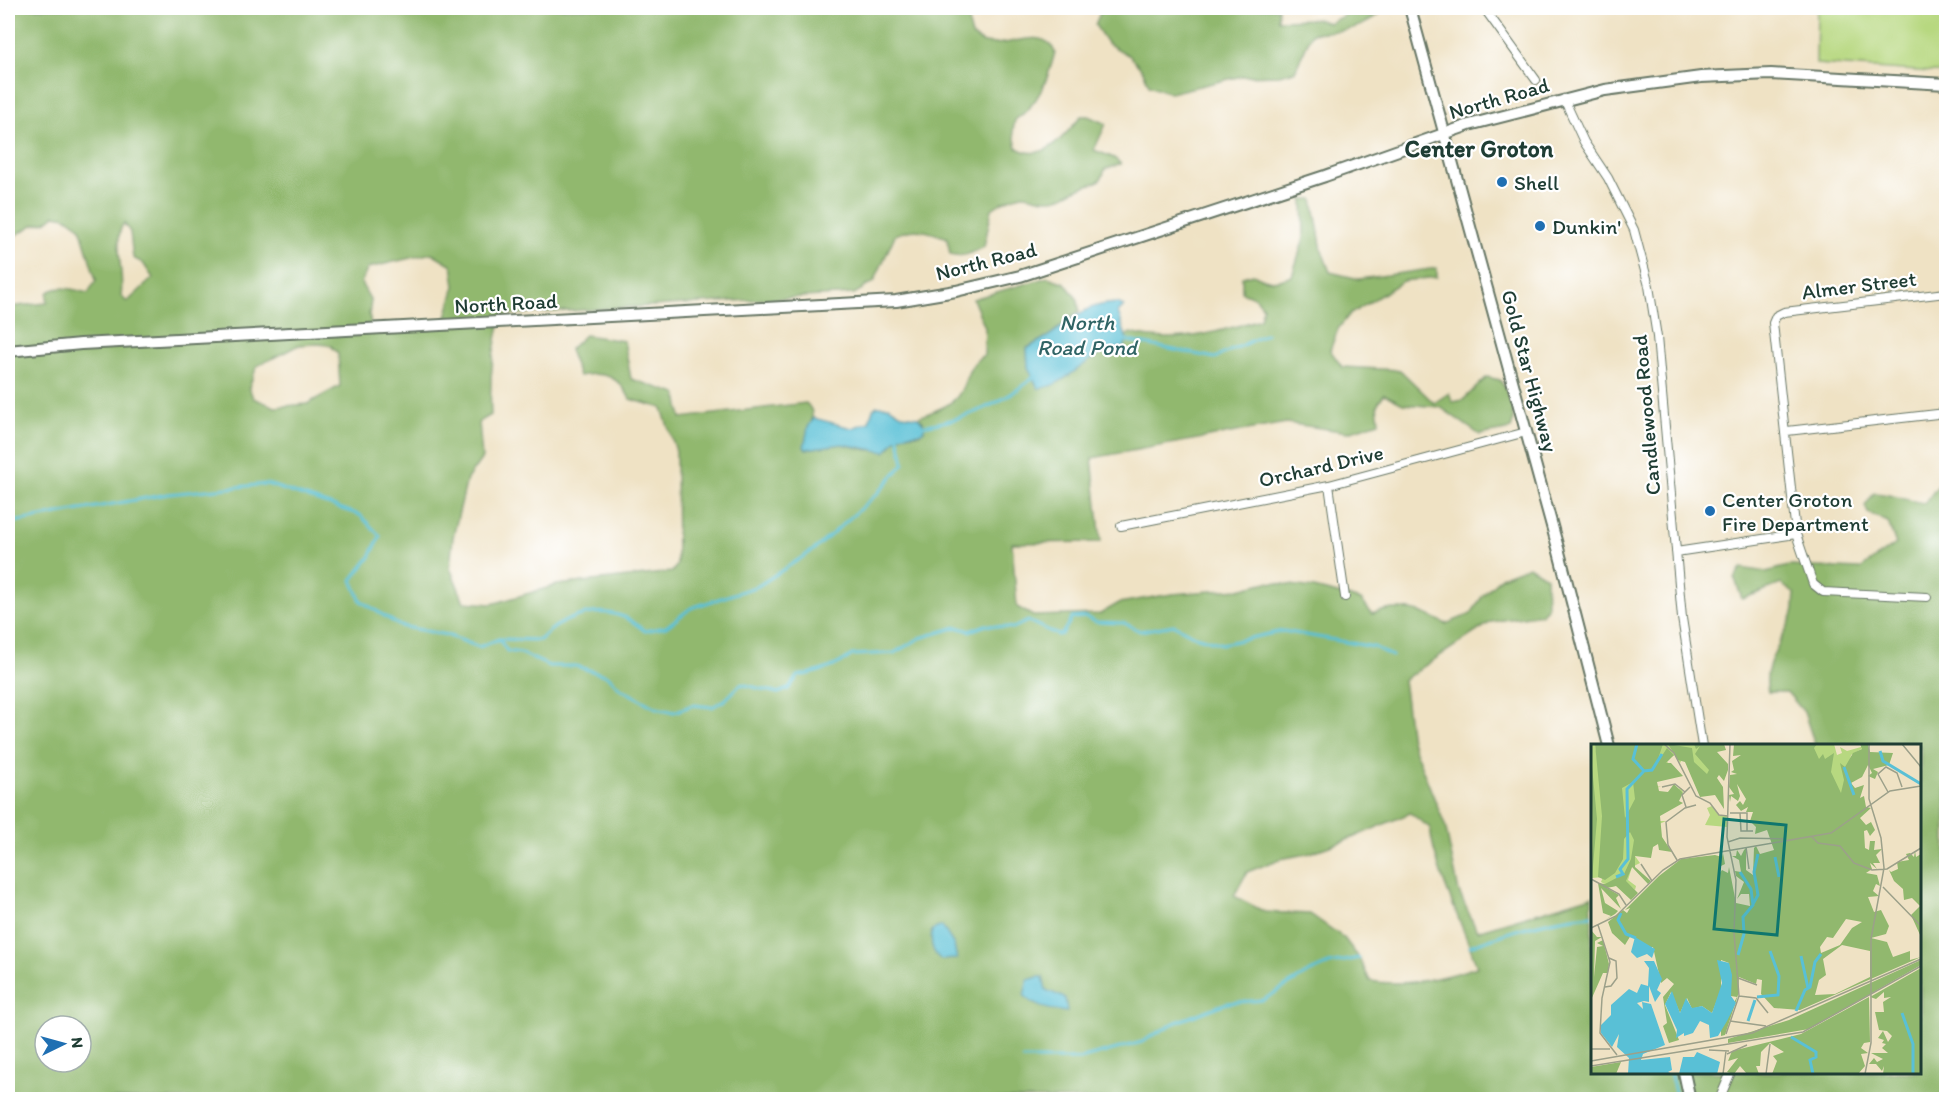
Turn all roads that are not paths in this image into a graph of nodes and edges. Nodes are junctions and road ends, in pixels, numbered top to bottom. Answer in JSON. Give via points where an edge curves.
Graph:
{"nodes":[{"id":1,"x":1410,"y":8,"type":"edge"},
{"id":2,"x":1484,"y":8,"type":"edge"},
{"id":3,"x":1536,"y":80,"type":"dead end"},
{"id":4,"x":1947,"y":84,"type":"edge"},
{"id":5,"x":1564,"y":99,"type":"junction"},
{"id":6,"x":1446,"y":134,"type":"junction"},
{"id":7,"x":1947,"y":293,"type":"edge"},
{"id":8,"x":8,"y":351,"type":"edge"},
{"id":9,"x":1947,"y":413,"type":"edge"},
{"id":10,"x":1787,"y":431,"type":"junction"},
{"id":11,"x":1526,"y":432,"type":"junction"},
{"id":12,"x":1329,"y":485,"type":"junction"},
{"id":13,"x":1121,"y":526,"type":"dead end"},
{"id":14,"x":1796,"y":534,"type":"junction"},
{"id":15,"x":1676,"y":552,"type":"junction"},
{"id":16,"x":1345,"y":597,"type":"dead end"},
{"id":17,"x":1927,"y":597,"type":"dead end"},
{"id":18,"x":1608,"y":744,"type":"edge"},
{"id":19,"x":1702,"y":744,"type":"edge"},
{"id":20,"x":1684,"y":1074,"type":"edge"},
{"id":21,"x":1730,"y":1074,"type":"edge"},
{"id":22,"x":1690,"y":1100,"type":"edge"},
{"id":23,"x":1719,"y":1100,"type":"edge"}],
"edges":[{"from":1,"to":6,"type":"main road","name":"Gold Star Highway"},
{"from":2,"to":3,"type":"street"},
{"from":4,"to":5,"type":"main road","name":"North Road","via":[[1759,74],[1648,83]]},
{"from":5,"to":6,"type":"main road","name":"North Road"},
{"from":5,"to":15,"type":"street","name":"Candlewood Road","via":[[1634,230],[1647,276],[1657,337]]},
{"from":6,"to":8,"type":"main road","name":"North Road","via":[[1020,276],[896,301]]},
{"from":6,"to":11,"type":"main road","name":"Gold Star Highway"},
{"from":7,"to":10,"type":"street","name":"Almer Street","via":[[1776,316],[1773,323]]},
{"from":9,"to":10,"type":"street"},
{"from":10,"to":14,"type":"street"},
{"from":11,"to":12,"type":"street","name":"Orchard Drive"},
{"from":11,"to":18,"type":"main road","name":"Gold Star Highway"},
{"from":12,"to":13,"type":"street","name":"Orchard Drive"},
{"from":12,"to":16,"type":"street"},
{"from":14,"to":15,"type":"street"},
{"from":14,"to":17,"type":"street","via":[[1812,584],[1823,592]]},
{"from":15,"to":19,"type":"street","name":"Candlewood Road"},
{"from":20,"to":22,"type":"main road"},
{"from":21,"to":23,"type":"street"}]}
